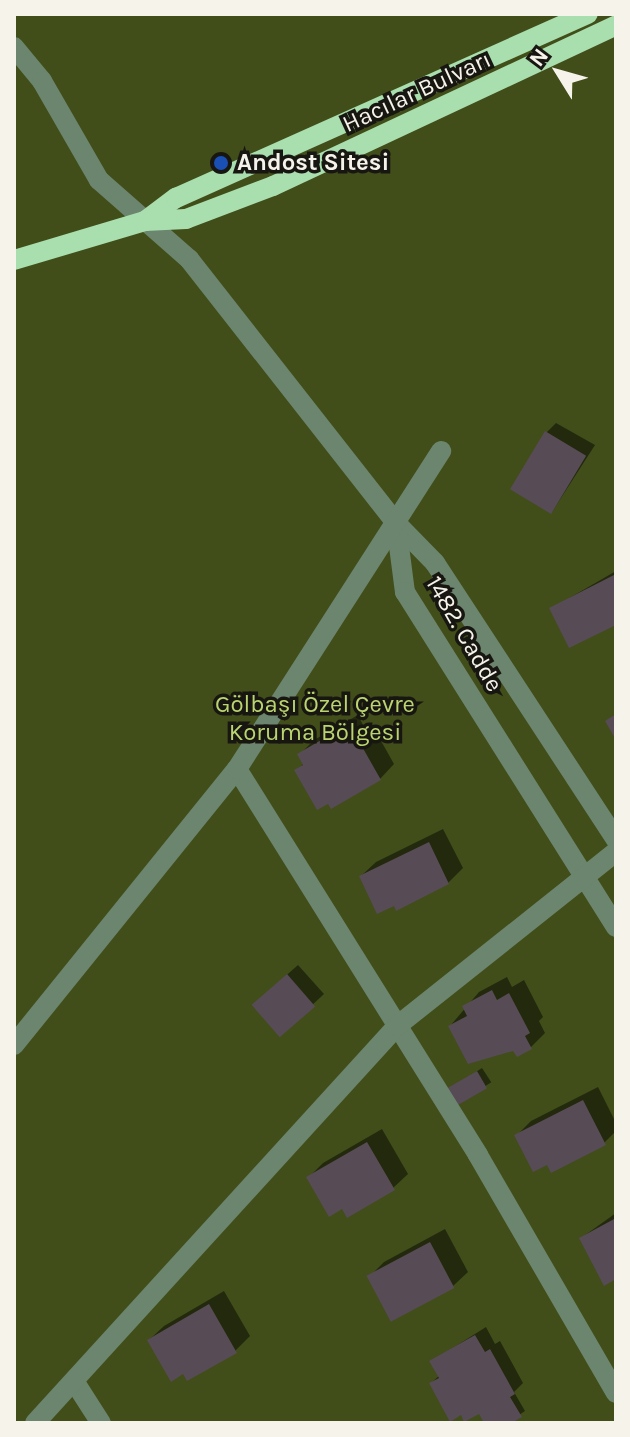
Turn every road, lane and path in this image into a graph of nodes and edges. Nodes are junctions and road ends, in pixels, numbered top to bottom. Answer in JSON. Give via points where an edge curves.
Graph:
{"nodes":[{"id":1,"x":588,"y":14,"type":"edge"},
{"id":2,"x":616,"y":25,"type":"edge"},
{"id":3,"x":14,"y":47,"type":"edge"},
{"id":4,"x":145,"y":221,"type":"junction"},
{"id":5,"x":14,"y":260,"type":"edge"},
{"id":6,"x":441,"y":451,"type":"dead end"},
{"id":7,"x":396,"y":523,"type":"junction"},
{"id":8,"x":237,"y":769,"type":"junction"},
{"id":9,"x":616,"y":840,"type":"edge"},
{"id":10,"x":616,"y":852,"type":"edge"},
{"id":11,"x":585,"y":880,"type":"junction"},
{"id":12,"x":616,"y":927,"type":"edge"},
{"id":13,"x":397,"y":1026,"type":"junction"},
{"id":14,"x":14,"y":1045,"type":"edge"},
{"id":15,"x":74,"y":1381,"type":"junction"},
{"id":16,"x":616,"y":1393,"type":"edge"},
{"id":17,"x":35,"y":1423,"type":"edge"},
{"id":18,"x":101,"y":1423,"type":"edge"}],
"edges":[{"from":1,"to":4,"type":"main road","name":"Hacılar Bulvarı","via":[[176,198]]},
{"from":2,"to":4,"type":"main road","name":"Hacılar Bulvarı","via":[[273,186],[186,219]]},
{"from":3,"to":4,"type":"street","via":[[42,81],[99,180]]},
{"from":4,"to":5,"type":"main road","name":"Hacılar Bulvarı"},
{"from":4,"to":7,"type":"street","via":[[189,259]]},
{"from":6,"to":7,"type":"street"},
{"from":7,"to":8,"type":"street"},
{"from":7,"to":9,"type":"street","name":"1482. Cadde","via":[[435,563]]},
{"from":7,"to":11,"type":"street","name":"1482. Cadde","via":[[405,592]]},
{"from":8,"to":13,"type":"street"},
{"from":8,"to":14,"type":"street"},
{"from":10,"to":11,"type":"street"},
{"from":11,"to":12,"type":"street","name":"1482. Cadde"},
{"from":11,"to":13,"type":"street"},
{"from":13,"to":15,"type":"street"},
{"from":13,"to":16,"type":"street"},
{"from":15,"to":17,"type":"street"},
{"from":15,"to":18,"type":"street"}]}
